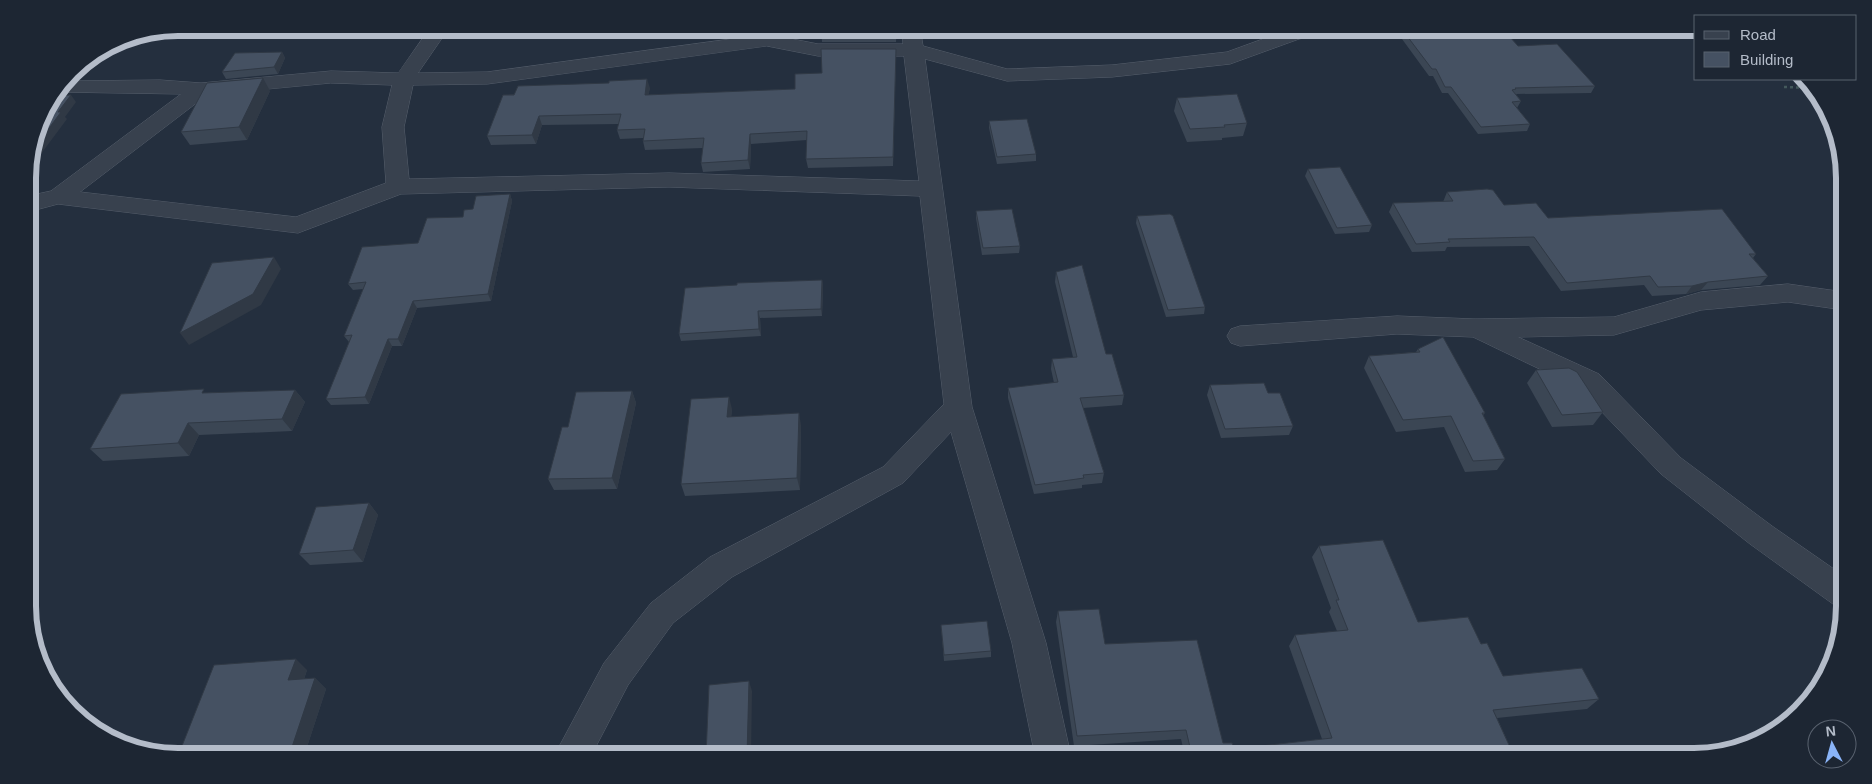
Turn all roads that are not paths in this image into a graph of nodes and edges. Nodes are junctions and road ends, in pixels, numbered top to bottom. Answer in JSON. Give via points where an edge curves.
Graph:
{"nodes":[{"id":1,"x":434,"y":36,"type":"edge"},
{"id":2,"x":1288,"y":36,"type":"edge"},
{"id":3,"x":912,"y":39,"type":"edge"},
{"id":4,"x":404,"y":79,"type":"junction"},
{"id":5,"x":70,"y":87,"type":"edge"},
{"id":6,"x":201,"y":89,"type":"junction"},
{"id":7,"x":398,"y":187,"type":"junction"},
{"id":8,"x":931,"y":188,"type":"junction"},
{"id":9,"x":58,"y":197,"type":"junction"},
{"id":10,"x":37,"y":201,"type":"edge"},
{"id":11,"x":1836,"y":300,"type":"edge"},
{"id":12,"x":1474,"y":328,"type":"junction"},
{"id":13,"x":1240,"y":336,"type":"dead end"},
{"id":14,"x":958,"y":407,"type":"junction"},
{"id":15,"x":1836,"y":588,"type":"edge"},
{"id":16,"x":1051,"y":747,"type":"edge"},
{"id":17,"x":576,"y":748,"type":"edge"}],
"edges":[{"from":1,"to":4,"type":"street"},
{"from":2,"to":3,"type":"street","via":[[1230,58],[1112,71],[1007,75]]},
{"from":3,"to":4,"type":"street","via":[[818,50],[767,40],[486,78]]},
{"from":3,"to":8,"type":"street"},
{"from":4,"to":6,"type":"street","via":[[331,77]]},
{"from":4,"to":7,"type":"street","via":[[393,127]]},
{"from":5,"to":6,"type":"street"},
{"from":6,"to":9,"type":"street"},
{"from":7,"to":8,"type":"street","via":[[669,180]]},
{"from":7,"to":9,"type":"street","via":[[298,225]]},
{"from":8,"to":14,"type":"street"},
{"from":9,"to":10,"type":"street"},
{"from":11,"to":12,"type":"street","via":[[1788,293],[1701,301],[1614,326]]},
{"from":12,"to":13,"type":"street","via":[[1397,325]]},
{"from":12,"to":15,"type":"street","via":[[1589,381],[1671,466]]},
{"from":14,"to":16,"type":"street","via":[[1029,643]]},
{"from":14,"to":17,"type":"street","via":[[893,475],[721,567],[662,613],[616,674]]}]}
